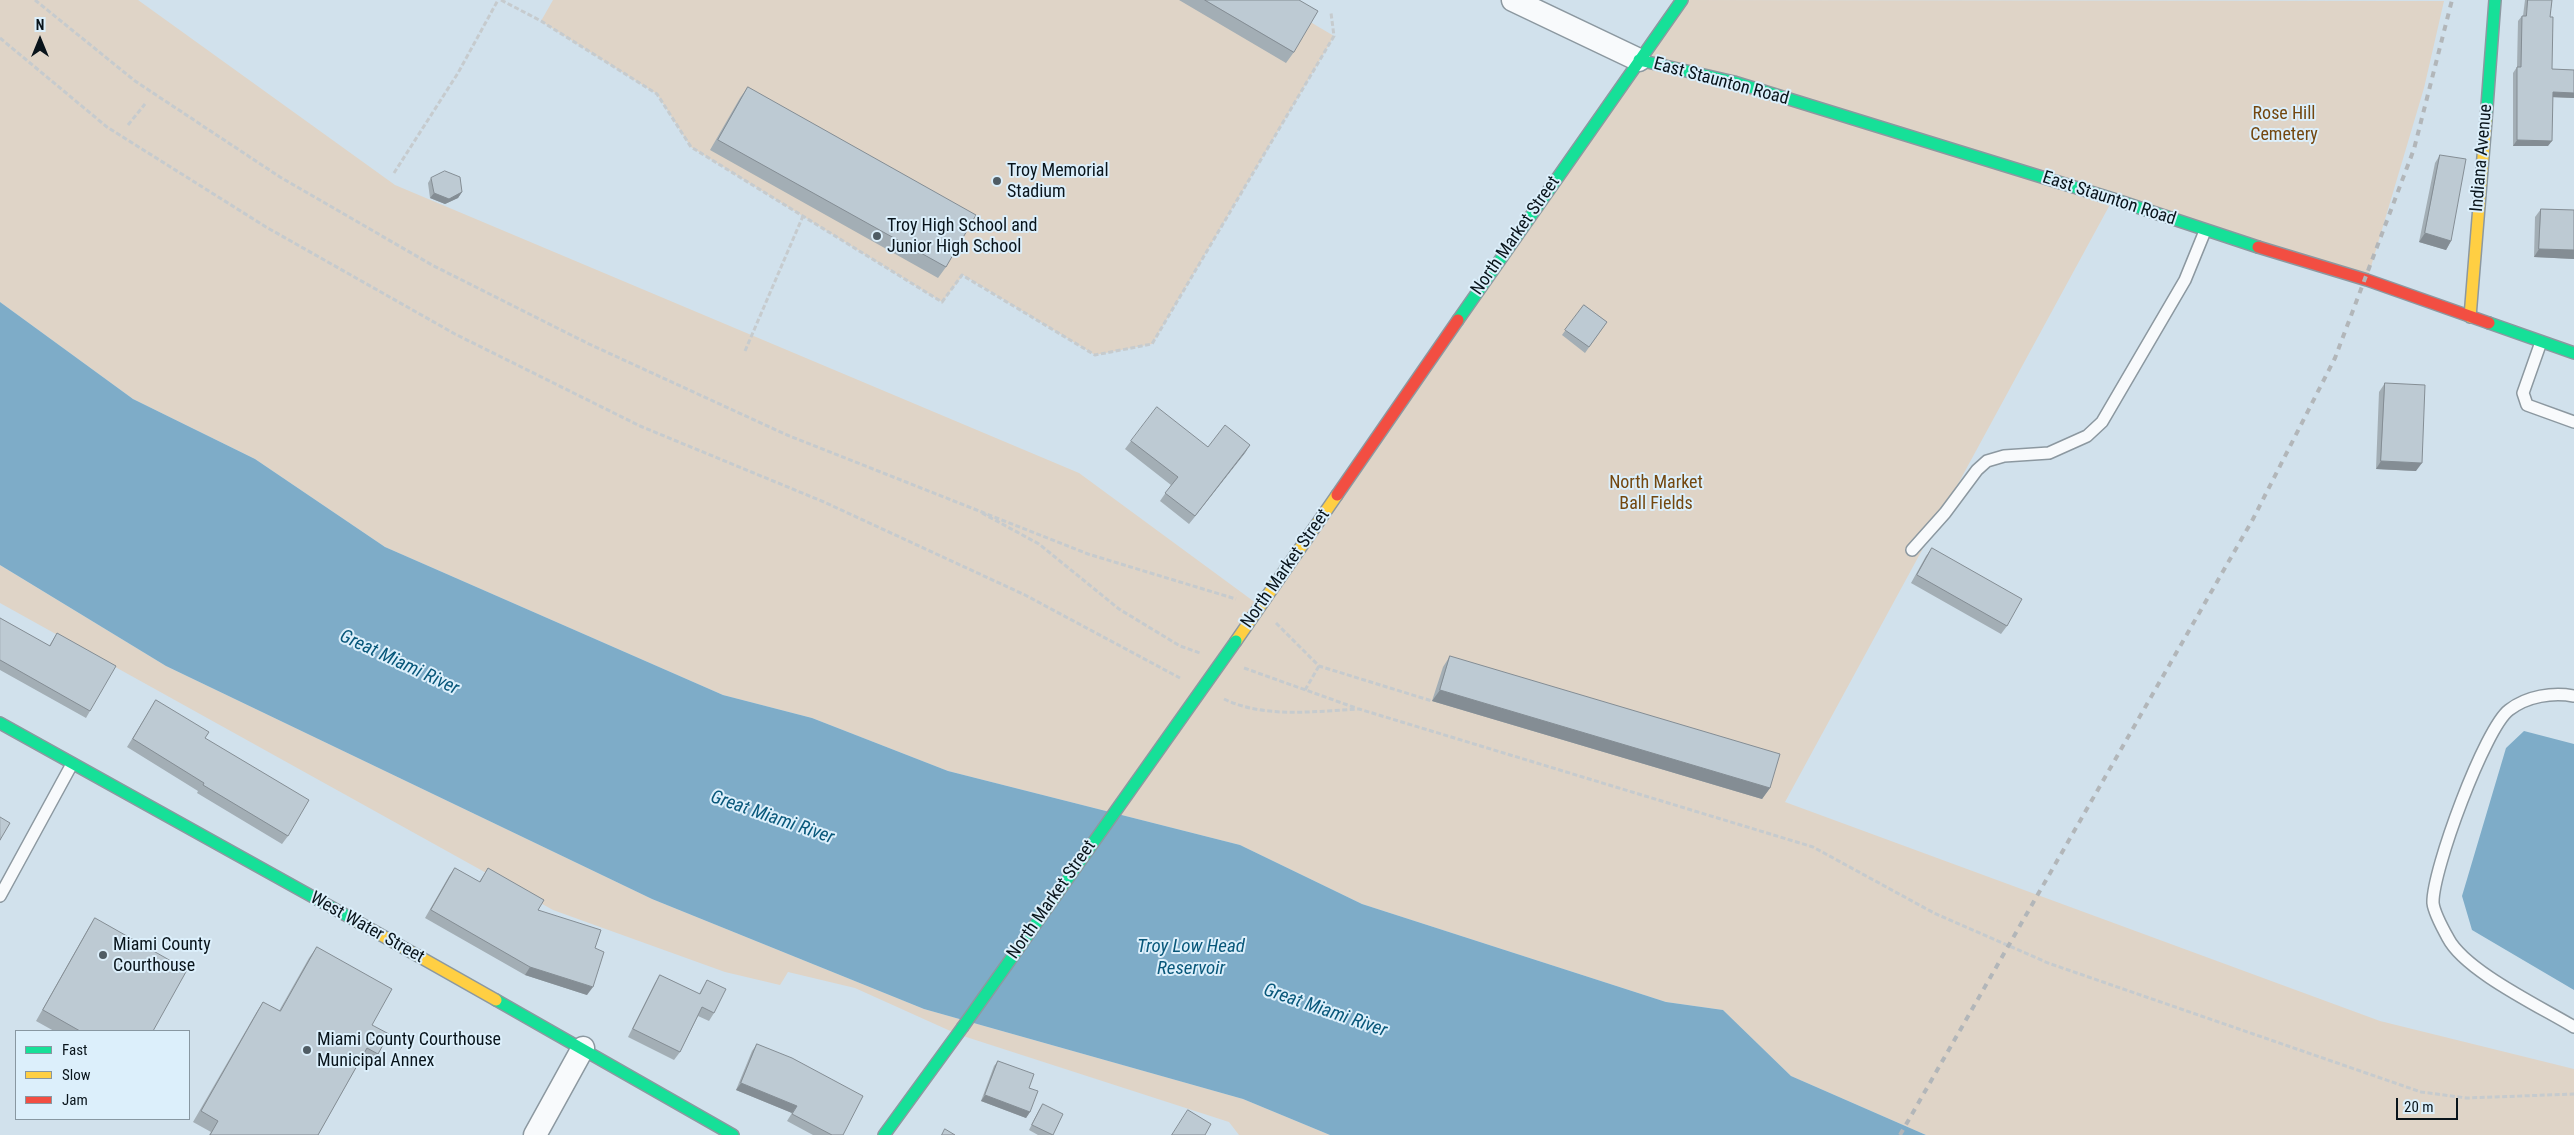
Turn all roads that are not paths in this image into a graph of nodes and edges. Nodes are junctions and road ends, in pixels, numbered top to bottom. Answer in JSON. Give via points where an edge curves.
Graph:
{"nodes":[{"id":1,"x":1513,"y":0,"type":"edge"},
{"id":2,"x":1682,"y":0,"type":"edge"},
{"id":3,"x":2495,"y":0,"type":"edge"},
{"id":4,"x":1639,"y":60,"type":"junction"},
{"id":5,"x":2205,"y":231,"type":"junction"},
{"id":6,"x":2470,"y":317,"type":"junction"},
{"id":7,"x":2541,"y":342,"type":"junction"},
{"id":8,"x":2574,"y":353,"type":"edge"},
{"id":9,"x":2574,"y":422,"type":"edge"},
{"id":10,"x":1912,"y":550,"type":"dead end"},
{"id":11,"x":2574,"y":696,"type":"edge"},
{"id":12,"x":0,"y":723,"type":"edge"},
{"id":13,"x":73,"y":763,"type":"junction"},
{"id":14,"x":0,"y":896,"type":"edge"},
{"id":15,"x":2574,"y":1026,"type":"edge"},
{"id":16,"x":583,"y":1048,"type":"junction"},
{"id":17,"x":535,"y":1135,"type":"edge"},
{"id":18,"x":733,"y":1135,"type":"edge"},
{"id":19,"x":884,"y":1135,"type":"edge"}],
"edges":[{"from":1,"to":4,"type":"street"},
{"from":2,"to":4,"type":"main road","name":"North Market Street"},
{"from":3,"to":6,"type":"main road","name":"Indiana Avenue"},
{"from":4,"to":5,"type":"main road","name":"East Staunton Road","via":[[1734,82],[2113,199]]},
{"from":4,"to":19,"type":"main road","name":"North Market Street","bridge":true,"via":[[1236,641]]},
{"from":5,"to":6,"type":"main road","name":"East Staunton Road","via":[[2367,280]]},
{"from":5,"to":10,"type":"lane","via":[[2184,280],[2102,422],[2087,436],[2049,453],[2004,456],[1987,461]]},
{"from":6,"to":7,"type":"main road","name":"East Staunton Road"},
{"from":7,"to":8,"type":"main road","name":"East Staunton Road"},
{"from":7,"to":9,"type":"lane","via":[[2523,393],[2527,405]]},
{"from":11,"to":15,"type":"lane","via":[[2558,693],[2539,697],[2509,710],[2497,724],[2482,751],[2450,838],[2433,903],[2449,940],[2464,958],[2497,982]]},
{"from":12,"to":13,"type":"main road","name":"West Water Street"},
{"from":13,"to":14,"type":"lane"},
{"from":13,"to":16,"type":"main road","name":"West Water Street"},
{"from":16,"to":17,"type":"street"},
{"from":16,"to":18,"type":"main road","name":"West Water Street"}]}
